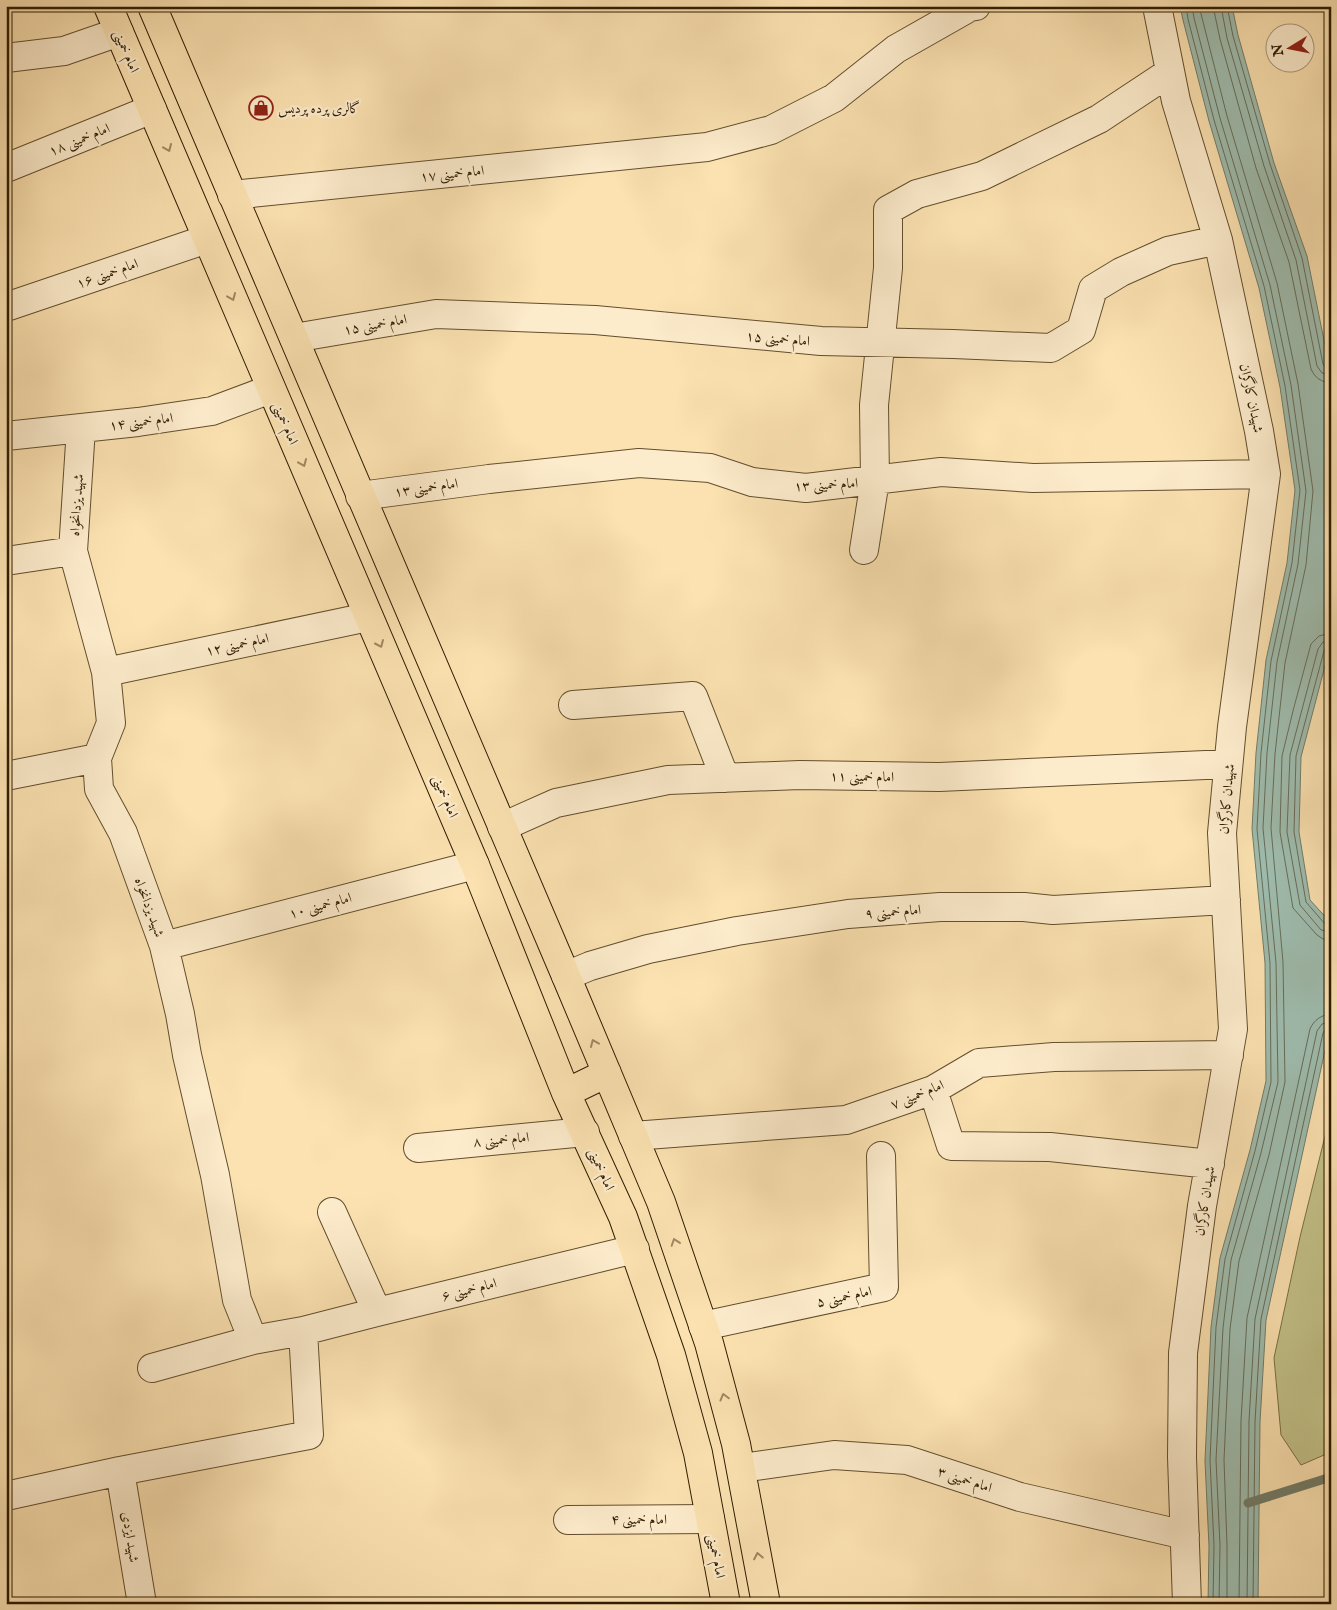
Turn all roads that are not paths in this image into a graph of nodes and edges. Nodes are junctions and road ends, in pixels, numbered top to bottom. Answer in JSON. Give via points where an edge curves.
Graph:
{"nodes":[{"id":1,"x":108,"y":6,"type":"edge"},
{"id":2,"x":152,"y":6,"type":"edge"},
{"id":3,"x":976,"y":6,"type":"edge"},
{"id":4,"x":1157,"y":6,"type":"edge"},
{"id":5,"x":119,"y":32,"type":"junction"},
{"id":6,"x":6,"y":58,"type":"edge"},
{"id":7,"x":1170,"y":72,"type":"junction"},
{"id":8,"x":152,"y":109,"type":"junction"},
{"id":9,"x":6,"y":168,"type":"edge"},
{"id":10,"x":232,"y":196,"type":"junction"},
{"id":11,"x":208,"y":239,"type":"junction"},
{"id":12,"x":1218,"y":240,"type":"junction"},
{"id":13,"x":6,"y":307,"type":"edge"},
{"id":14,"x":294,"y":338,"type":"junction"},
{"id":15,"x":881,"y":343,"type":"junction"},
{"id":16,"x":271,"y":389,"type":"junction"},
{"id":17,"x":81,"y":428,"type":"junction"},
{"id":18,"x":6,"y":436,"type":"edge"},
{"id":19,"x":1266,"y":474,"type":"junction"},
{"id":20,"x":876,"y":480,"type":"junction"},
{"id":21,"x":360,"y":496,"type":"junction"},
{"id":22,"x":864,"y":550,"type":"dead end"},
{"id":23,"x":73,"y":551,"type":"junction"},
{"id":24,"x":6,"y":561,"type":"edge"},
{"id":25,"x":368,"y":617,"type":"junction"},
{"id":26,"x":106,"y":672,"type":"junction"},
{"id":27,"x":573,"y":705,"type":"dead end"},
{"id":28,"x":97,"y":758,"type":"junction"},
{"id":29,"x":1228,"y":764,"type":"junction"},
{"id":30,"x":6,"y":776,"type":"edge"},
{"id":31,"x":725,"y":778,"type":"junction"},
{"id":32,"x":502,"y":827,"type":"junction"},
{"id":33,"x":475,"y":865,"type":"junction"},
{"id":34,"x":1226,"y":900,"type":"junction"},
{"id":35,"x":164,"y":946,"type":"junction"},
{"id":36,"x":566,"y":976,"type":"junction"},
{"id":37,"x":1229,"y":1055,"type":"junction"},
{"id":38,"x":607,"y":1073,"type":"junction"},
{"id":39,"x":933,"y":1090,"type":"junction"},
{"id":40,"x":566,"y":1093,"type":"junction"},
{"id":41,"x":585,"y":1132,"type":"junction"},
{"id":42,"x":633,"y":1136,"type":"junction"},
{"id":43,"x":418,"y":1148,"type":"dead end"},
{"id":44,"x":881,"y":1156,"type":"dead end"},
{"id":45,"x":1210,"y":1164,"type":"junction"},
{"id":46,"x":332,"y":1212,"type":"dead end"},
{"id":47,"x":635,"y":1249,"type":"junction"},
{"id":48,"x":377,"y":1312,"type":"junction"},
{"id":49,"x":704,"y":1326,"type":"junction"},
{"id":50,"x":303,"y":1331,"type":"junction"},
{"id":51,"x":252,"y":1340,"type":"junction"},
{"id":52,"x":152,"y":1368,"type":"dead end"},
{"id":53,"x":741,"y":1468,"type":"junction"},
{"id":54,"x":120,"y":1471,"type":"junction"},
{"id":55,"x":6,"y":1496,"type":"edge"},
{"id":56,"x":710,"y":1519,"type":"junction"},
{"id":57,"x":568,"y":1520,"type":"dead end"},
{"id":58,"x":1185,"y":1535,"type":"junction"},
{"id":59,"x":142,"y":1604,"type":"edge"},
{"id":60,"x":726,"y":1604,"type":"edge"},
{"id":61,"x":766,"y":1604,"type":"edge"},
{"id":62,"x":1187,"y":1604,"type":"edge"}],
"edges":[{"from":1,"to":5,"type":"main road","name":"امام خمینی"},
{"from":2,"to":10,"type":"main road"},
{"from":3,"to":10,"type":"street","name":"امام خمینی ۱۷","via":[[896,49],[834,98],[771,130],[707,147]]},
{"from":4,"to":7,"type":"street","name":"شهیدان کارگران"},
{"from":5,"to":6,"type":"street","via":[[64,51]]},
{"from":5,"to":8,"type":"main road","name":"امام خمینی"},
{"from":7,"to":12,"type":"street","name":"شهیدان کارگران"},
{"from":7,"to":15,"type":"street","via":[[1099,119],[982,176],[917,194],[888,210],[888,268]]},
{"from":8,"to":9,"type":"street","name":"امام خمینی ۱۸"},
{"from":8,"to":11,"type":"main road","name":"امام خمینی","one_way":true},
{"from":10,"to":14,"type":"main road"},
{"from":11,"to":13,"type":"street","name":"امام خمینی ۱۶"},
{"from":11,"to":16,"type":"main road","name":"امام خمینی","one_way":true},
{"from":12,"to":15,"type":"street","name":"امام خمینی ۱۵","via":[[1168,251],[1093,288],[1081,330],[1051,348]]},
{"from":12,"to":19,"type":"street","name":"شهیدان کارگران","via":[[1260,431]]},
{"from":14,"to":15,"type":"street","name":"امام خمینی ۱۵","via":[[436,314],[595,320],[821,341]]},
{"from":14,"to":21,"type":"main road"},
{"from":15,"to":20,"type":"street","via":[[874,405]]},
{"from":16,"to":17,"type":"street","name":"امام خمینی ۱۴","via":[[212,411]]},
{"from":16,"to":25,"type":"main road","name":"امام خمینی","one_way":true},
{"from":17,"to":18,"type":"street","name":"امام خمینی ۱۴"},
{"from":17,"to":23,"type":"street","name":"شهید یزدانخواه"},
{"from":19,"to":20,"type":"street","name":"امام خمینی ۱۳","via":[[1033,478],[941,472]]},
{"from":19,"to":29,"type":"street","name":"شهیدان کارگران"},
{"from":20,"to":21,"type":"street","name":"امام خمینی ۱۳","via":[[806,488],[752,482],[710,468],[639,463]]},
{"from":20,"to":22,"type":"street"},
{"from":21,"to":32,"type":"main road"},
{"from":23,"to":24,"type":"street"},
{"from":23,"to":26,"type":"street","name":"شهید یزدانخواه"},
{"from":25,"to":26,"type":"street","name":"امام خمینی ۱۲"},
{"from":25,"to":33,"type":"main road","name":"امام خمینی","one_way":true},
{"from":26,"to":28,"type":"street","name":"شهید یزدانخواه","via":[[111,723]]},
{"from":27,"to":31,"type":"street","via":[[693,696]]},
{"from":28,"to":30,"type":"street"},
{"from":28,"to":35,"type":"street","name":"شهید یزدانخواه","via":[[99,789],[123,833]]},
{"from":29,"to":31,"type":"street","name":"امام خمینی ۱۱","via":[[939,778],[800,775]]},
{"from":29,"to":34,"type":"street","name":"شهیدان کارگران","via":[[1222,833]]},
{"from":31,"to":32,"type":"street","name":"امام خمینی ۱۱","via":[[668,780],[556,802]]},
{"from":32,"to":36,"type":"main road"},
{"from":33,"to":35,"type":"street","name":"امام خمینی ۱۰"},
{"from":33,"to":40,"type":"main road","name":"امام خمینی"},
{"from":34,"to":36,"type":"street","name":"امام خمینی ۹","via":[[1053,910],[940,907],[848,914],[648,949]]},
{"from":34,"to":37,"type":"street","name":"شهیدان کارگران","via":[[1234,1028]]},
{"from":35,"to":51,"type":"street","name":"شهید یزدانخواه","via":[[215,1175],[238,1300]]},
{"from":38,"to":36,"type":"main road","one_way":true},
{"from":37,"to":39,"type":"street","name":"امام خمینی ۷","via":[[1054,1057],[979,1063]]},
{"from":37,"to":45,"type":"street","name":"شهیدان کارگران"},
{"from":38,"to":40,"type":"main road"},
{"from":38,"to":42,"type":"main road"},
{"from":39,"to":42,"type":"street","name":"امام خمینی ۷","via":[[846,1120]]},
{"from":39,"to":45,"type":"street","via":[[951,1146],[1050,1147]]},
{"from":40,"to":41,"type":"main road","name":"امام خمینی"},
{"from":41,"to":43,"type":"street","name":"امام خمینی ۸"},
{"from":41,"to":47,"type":"main road","name":"امام خمینی"},
{"from":49,"to":42,"type":"main road","one_way":true,"via":[[661,1202]]},
{"from":44,"to":49,"type":"street","name":"امام خمینی ۵","via":[[884,1287]]},
{"from":45,"to":58,"type":"street","name":"شهیدان کارگران","via":[[1183,1352]]},
{"from":46,"to":48,"type":"street"},
{"from":47,"to":48,"type":"street","name":"امام خمینی ۶"},
{"from":47,"to":56,"type":"main road","name":"امام خمینی","via":[[672,1355],[698,1453]]},
{"from":48,"to":50,"type":"street","name":"امام خمینی ۶"},
{"from":53,"to":49,"type":"main road","one_way":true},
{"from":50,"to":51,"type":"street"},
{"from":50,"to":54,"type":"street","via":[[309,1435]]},
{"from":51,"to":52,"type":"street"},
{"from":53,"to":58,"type":"street","name":"امام خمینی ۳","via":[[834,1455],[907,1460],[1020,1497]]},
{"from":61,"to":53,"type":"main road","one_way":true},
{"from":54,"to":55,"type":"street"},
{"from":54,"to":59,"type":"street","name":"شهید ایزدی"},
{"from":56,"to":57,"type":"street","name":"امام خمینی ۴"},
{"from":56,"to":60,"type":"main road","name":"امام خمینی"},
{"from":58,"to":62,"type":"street","name":"شهیدان کارگران"}]}
